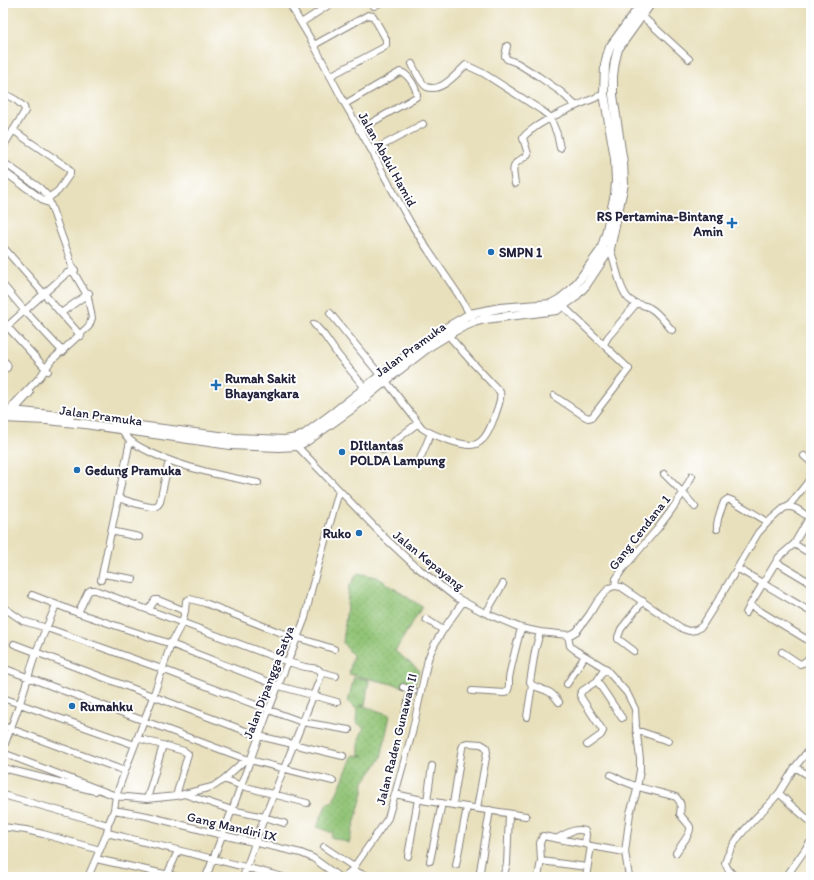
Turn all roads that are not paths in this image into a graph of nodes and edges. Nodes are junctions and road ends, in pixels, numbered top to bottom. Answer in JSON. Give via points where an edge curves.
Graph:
{"nodes":[{"id":1,"x":289,"y":3,"type":"edge"},
{"id":2,"x":332,"y":3,"type":"edge"},
{"id":3,"x":371,"y":3,"type":"edge"},
{"id":4,"x":380,"y":3,"type":"edge"},
{"id":5,"x":642,"y":3,"type":"edge"},
{"id":6,"x":651,"y":3,"type":"edge"},
{"id":7,"x":641,"y":15,"type":"junction"},
{"id":8,"x":301,"y":23,"type":"junction"},
{"id":9,"x":314,"y":45,"type":"junction"},
{"id":10,"x":507,"y":46,"type":"dead end"},
{"id":11,"x":689,"y":60,"type":"dead end"},
{"id":12,"x":412,"y":64,"type":"dead end"},
{"id":13,"x":330,"y":76,"type":"junction"},
{"id":14,"x":3,"y":93,"type":"edge"},
{"id":15,"x":604,"y":94,"type":"junction"},
{"id":16,"x":344,"y":104,"type":"junction"},
{"id":17,"x":576,"y":106,"type":"junction"},
{"id":18,"x":550,"y":118,"type":"junction"},
{"id":19,"x":423,"y":124,"type":"dead end"},
{"id":20,"x":13,"y":130,"type":"junction"},
{"id":21,"x":359,"y":130,"type":"junction"},
{"id":22,"x":3,"y":147,"type":"edge"},
{"id":23,"x":560,"y":148,"type":"dead end"},
{"id":24,"x":372,"y":151,"type":"junction"},
{"id":25,"x":3,"y":162,"type":"edge"},
{"id":26,"x":3,"y":171,"type":"edge"},
{"id":27,"x":515,"y":184,"type":"dead end"},
{"id":28,"x":46,"y":200,"type":"junction"},
{"id":29,"x":3,"y":247,"type":"edge"},
{"id":30,"x":610,"y":249,"type":"junction"},
{"id":31,"x":5,"y":255,"type":"edge"},
{"id":32,"x":73,"y":268,"type":"junction"},
{"id":33,"x":3,"y":285,"type":"edge"},
{"id":34,"x":44,"y":293,"type":"junction"},
{"id":35,"x":88,"y":293,"type":"junction"},
{"id":36,"x":636,"y":304,"type":"junction"},
{"id":37,"x":563,"y":306,"type":"junction"},
{"id":38,"x":24,"y":310,"type":"junction"},
{"id":39,"x":61,"y":313,"type":"junction"},
{"id":40,"x":330,"y":313,"type":"dead end"},
{"id":41,"x":470,"y":314,"type":"junction"},
{"id":42,"x":474,"y":322,"type":"junction"},
{"id":43,"x":314,"y":324,"type":"dead end"},
{"id":44,"x":4,"y":326,"type":"edge"},
{"id":45,"x":672,"y":330,"type":"dead end"},
{"id":46,"x":448,"y":335,"type":"junction"},
{"id":47,"x":81,"y":336,"type":"junction"},
{"id":48,"x":604,"y":344,"type":"junction"},
{"id":49,"x":63,"y":352,"type":"junction"},
{"id":50,"x":3,"y":360,"type":"edge"},
{"id":51,"x":397,"y":367,"type":"junction"},
{"id":52,"x":3,"y":369,"type":"edge"},
{"id":53,"x":47,"y":370,"type":"junction"},
{"id":54,"x":383,"y":378,"type":"junction"},
{"id":55,"x":365,"y":388,"type":"junction"},
{"id":56,"x":554,"y":396,"type":"dead end"},
{"id":57,"x":10,"y":411,"type":"edge"},
{"id":58,"x":3,"y":418,"type":"edge"},
{"id":59,"x":418,"y":423,"type":"junction"},
{"id":60,"x":121,"y":426,"type":"junction"},
{"id":61,"x":431,"y":433,"type":"junction"},
{"id":62,"x":205,"y":438,"type":"junction"},
{"id":63,"x":130,"y":441,"type":"junction"},
{"id":64,"x":297,"y":446,"type":"junction"},
{"id":65,"x":383,"y":450,"type":"dead end"},
{"id":66,"x":804,"y":456,"type":"dead end"},
{"id":67,"x":420,"y":459,"type":"dead end"},
{"id":68,"x":169,"y":460,"type":"junction"},
{"id":69,"x":811,"y":462,"type":"edge"},
{"id":70,"x":664,"y":474,"type":"dead end"},
{"id":71,"x":692,"y":476,"type":"dead end"},
{"id":72,"x":811,"y":477,"type":"edge"},
{"id":73,"x":258,"y":483,"type":"dead end"},
{"id":74,"x":809,"y":484,"type":"edge"},
{"id":75,"x":339,"y":491,"type":"junction"},
{"id":76,"x":683,"y":493,"type":"junction"},
{"id":77,"x":118,"y":498,"type":"junction"},
{"id":78,"x":788,"y":506,"type":"junction"},
{"id":79,"x":695,"y":507,"type":"dead end"},
{"id":80,"x":810,"y":519,"type":"edge"},
{"id":81,"x":768,"y":522,"type":"junction"},
{"id":82,"x":717,"y":529,"type":"dead end"},
{"id":83,"x":111,"y":531,"type":"junction"},
{"id":84,"x":139,"y":538,"type":"dead end"},
{"id":85,"x":794,"y":544,"type":"junction"},
{"id":86,"x":811,"y":554,"type":"edge"},
{"id":87,"x":776,"y":562,"type":"junction"},
{"id":88,"x":737,"y":568,"type":"junction"},
{"id":89,"x":133,"y":579,"type":"dead end"},
{"id":90,"x":811,"y":583,"type":"edge"},
{"id":91,"x":503,"y":584,"type":"dead end"},
{"id":92,"x":763,"y":584,"type":"junction"},
{"id":93,"x":616,"y":586,"type":"junction"},
{"id":94,"x":32,"y":595,"type":"dead end"},
{"id":95,"x":643,"y":601,"type":"junction"},
{"id":96,"x":463,"y":602,"type":"junction"},
{"id":97,"x":56,"y":605,"type":"junction"},
{"id":98,"x":750,"y":605,"type":"junction"},
{"id":99,"x":3,"y":607,"type":"edge"},
{"id":100,"x":148,"y":610,"type":"junction"},
{"id":101,"x":185,"y":611,"type":"junction"},
{"id":102,"x":811,"y":612,"type":"edge"},
{"id":103,"x":78,"y":613,"type":"junction"},
{"id":104,"x":486,"y":613,"type":"junction"},
{"id":105,"x":746,"y":613,"type":"dead end"},
{"id":106,"x":426,"y":619,"type":"dead end"},
{"id":107,"x":182,"y":623,"type":"junction"},
{"id":108,"x":47,"y":628,"type":"junction"},
{"id":109,"x":521,"y":628,"type":"junction"},
{"id":110,"x":443,"y":630,"type":"junction"},
{"id":111,"x":540,"y":632,"type":"junction"},
{"id":112,"x":568,"y":635,"type":"junction"},
{"id":113,"x":297,"y":638,"type":"junction"},
{"id":114,"x":811,"y":642,"type":"edge"},
{"id":115,"x":14,"y":644,"type":"dead end"},
{"id":116,"x":171,"y":644,"type":"junction"},
{"id":117,"x":334,"y":649,"type":"dead end"},
{"id":118,"x":634,"y":651,"type":"dead end"},
{"id":119,"x":36,"y":652,"type":"junction"},
{"id":120,"x":782,"y":652,"type":"dead end"},
{"id":121,"x":585,"y":656,"type":"junction"},
{"id":122,"x":811,"y":657,"type":"edge"},
{"id":123,"x":288,"y":662,"type":"junction"},
{"id":124,"x":3,"y":668,"type":"edge"},
{"id":125,"x":605,"y":668,"type":"junction"},
{"id":126,"x":162,"y":669,"type":"junction"},
{"id":127,"x":322,"y":672,"type":"junction"},
{"id":128,"x":336,"y":676,"type":"dead end"},
{"id":129,"x":28,"y":677,"type":"junction"},
{"id":130,"x":597,"y":681,"type":"junction"},
{"id":131,"x":567,"y":684,"type":"dead end"},
{"id":132,"x":532,"y":685,"type":"junction"},
{"id":133,"x":279,"y":686,"type":"junction"},
{"id":134,"x":403,"y":687,"type":"dead end"},
{"id":135,"x":411,"y":690,"type":"junction"},
{"id":136,"x":472,"y":691,"type":"dead end"},
{"id":137,"x":420,"y":693,"type":"junction"},
{"id":138,"x":312,"y":696,"type":"junction"},
{"id":139,"x":153,"y":697,"type":"junction"},
{"id":140,"x":3,"y":698,"type":"edge"},
{"id":141,"x":337,"y":702,"type":"dead end"},
{"id":142,"x":559,"y":702,"type":"dead end"},
{"id":143,"x":20,"y":704,"type":"junction"},
{"id":144,"x":269,"y":710,"type":"junction"},
{"id":145,"x":406,"y":713,"type":"dead end"},
{"id":146,"x":527,"y":717,"type":"dead end"},
{"id":147,"x":622,"y":718,"type":"dead end"},
{"id":148,"x":144,"y":720,"type":"junction"},
{"id":149,"x":302,"y":722,"type":"junction"},
{"id":150,"x":3,"y":726,"type":"edge"},
{"id":151,"x":10,"y":729,"type":"junction"},
{"id":152,"x":349,"y":730,"type":"dead end"},
{"id":153,"x":636,"y":730,"type":"junction"},
{"id":154,"x":259,"y":736,"type":"junction"},
{"id":155,"x":137,"y":738,"type":"junction"},
{"id":156,"x":668,"y":741,"type":"dead end"},
{"id":157,"x":293,"y":744,"type":"junction"},
{"id":158,"x":134,"y":745,"type":"junction"},
{"id":159,"x":163,"y":745,"type":"junction"},
{"id":160,"x":587,"y":745,"type":"dead end"},
{"id":161,"x":811,"y":747,"type":"edge"},
{"id":162,"x":3,"y":749,"type":"edge"},
{"id":163,"x":3,"y":754,"type":"edge"},
{"id":164,"x":343,"y":756,"type":"dead end"},
{"id":165,"x":248,"y":760,"type":"junction"},
{"id":166,"x":432,"y":766,"type":"dead end"},
{"id":167,"x":795,"y":766,"type":"junction"},
{"id":168,"x":3,"y":768,"type":"edge"},
{"id":169,"x":283,"y":769,"type":"junction"},
{"id":170,"x":125,"y":771,"type":"junction"},
{"id":171,"x":611,"y":776,"type":"dead end"},
{"id":172,"x":811,"y":777,"type":"edge"},
{"id":173,"x":224,"y":779,"type":"junction"},
{"id":174,"x":333,"y":781,"type":"dead end"},
{"id":175,"x":242,"y":786,"type":"junction"},
{"id":176,"x":85,"y":787,"type":"junction"},
{"id":177,"x":637,"y":787,"type":"junction"},
{"id":178,"x":779,"y":793,"type":"junction"},
{"id":179,"x":274,"y":794,"type":"junction"},
{"id":180,"x":395,"y":794,"type":"junction"},
{"id":181,"x":3,"y":795,"type":"edge"},
{"id":182,"x":179,"y":795,"type":"junction"},
{"id":183,"x":116,"y":796,"type":"junction"},
{"id":184,"x":147,"y":799,"type":"junction"},
{"id":185,"x":418,"y":799,"type":"junction"},
{"id":186,"x":427,"y":801,"type":"junction"},
{"id":187,"x":307,"y":803,"type":"dead end"},
{"id":188,"x":442,"y":803,"type":"junction"},
{"id":189,"x":453,"y":804,"type":"junction"},
{"id":190,"x":467,"y":807,"type":"junction"},
{"id":191,"x":477,"y":808,"type":"junction"},
{"id":192,"x":114,"y":810,"type":"junction"},
{"id":193,"x":232,"y":810,"type":"junction"},
{"id":194,"x":490,"y":810,"type":"junction"},
{"id":195,"x":509,"y":814,"type":"junction"},
{"id":196,"x":526,"y":816,"type":"dead end"},
{"id":197,"x":264,"y":817,"type":"junction"},
{"id":198,"x":811,"y":822,"type":"edge"},
{"id":199,"x":284,"y":823,"type":"dead end"},
{"id":200,"x":108,"y":825,"type":"junction"},
{"id":201,"x":3,"y":828,"type":"edge"},
{"id":202,"x":107,"y":832,"type":"junction"},
{"id":203,"x":222,"y":835,"type":"junction"},
{"id":204,"x":558,"y":838,"type":"junction"},
{"id":205,"x":811,"y":841,"type":"edge"},
{"id":206,"x":255,"y":842,"type":"junction"},
{"id":207,"x":588,"y":845,"type":"junction"},
{"id":208,"x":324,"y":847,"type":"dead end"},
{"id":209,"x":100,"y":850,"type":"junction"},
{"id":210,"x":178,"y":851,"type":"junction"},
{"id":211,"x":625,"y":852,"type":"junction"},
{"id":212,"x":676,"y":853,"type":"dead end"},
{"id":213,"x":408,"y":856,"type":"dead end"},
{"id":214,"x":96,"y":859,"type":"junction"},
{"id":215,"x":213,"y":859,"type":"junction"},
{"id":216,"x":430,"y":861,"type":"dead end"},
{"id":217,"x":541,"y":861,"type":"junction"},
{"id":218,"x":456,"y":865,"type":"dead end"},
{"id":219,"x":247,"y":867,"type":"junction"},
{"id":220,"x":587,"y":867,"type":"junction"},
{"id":221,"x":353,"y":868,"type":"junction"},
{"id":222,"x":167,"y":875,"type":"junction"},
{"id":223,"x":88,"y":877,"type":"edge"},
{"id":224,"x":178,"y":877,"type":"edge"},
{"id":225,"x":206,"y":877,"type":"edge"},
{"id":226,"x":243,"y":877,"type":"edge"},
{"id":227,"x":282,"y":877,"type":"edge"},
{"id":228,"x":339,"y":877,"type":"edge"},
{"id":229,"x":344,"y":877,"type":"edge"},
{"id":230,"x":373,"y":877,"type":"edge"},
{"id":231,"x":479,"y":877,"type":"edge"},
{"id":232,"x":503,"y":877,"type":"edge"},
{"id":233,"x":538,"y":877,"type":"edge"},
{"id":234,"x":586,"y":877,"type":"edge"},
{"id":235,"x":629,"y":877,"type":"edge"},
{"id":236,"x":735,"y":877,"type":"edge"},
{"id":237,"x":786,"y":877,"type":"edge"}],
"edges":[{"from":1,"to":8,"type":"street","name":"Jalan Abdul Hamid"},
{"from":2,"to":8,"type":"street"},
{"from":3,"to":4,"type":"street","via":[[374,6]]},
{"from":5,"to":15,"type":"main road","name":"Jalan Pramuka","via":[[610,47],[605,65]]},
{"from":6,"to":7,"type":"main road","name":"Jalan Pramuka"},
{"from":7,"to":11,"type":"street"},
{"from":7,"to":30,"type":"main road","name":"Jalan Pramuka","via":[[618,49],[612,76],[624,162],[624,184]]},
{"from":8,"to":9,"type":"street","name":"Jalan Abdul Hamid"},
{"from":9,"to":13,"type":"street","name":"Jalan Abdul Hamid"},
{"from":9,"to":13,"type":"street","via":[[368,15],[373,16],[386,39],[383,48]]},
{"from":10,"to":17,"type":"street","via":[[505,56],[508,59],[538,76]]},
{"from":12,"to":18,"type":"street","via":[[423,84],[432,88],[438,88],[466,65],[470,66]]},
{"from":13,"to":16,"type":"street","name":"Jalan Abdul Hamid"},
{"from":14,"to":20,"type":"street","via":[[24,107],[25,112]]},
{"from":15,"to":17,"type":"street"},
{"from":15,"to":41,"type":"main road","name":"Jalan Pramuka","via":[[615,158],[616,182],[613,207],[601,250],[571,290],[556,302]]},
{"from":16,"to":21,"type":"street","name":"Jalan Abdul Hamid"},
{"from":16,"to":21,"type":"street","via":[[400,72],[407,75],[415,88],[416,97]]},
{"from":17,"to":18,"type":"street"},
{"from":18,"to":23,"type":"street"},
{"from":18,"to":27,"type":"street","via":[[523,138],[528,154],[513,168]]},
{"from":19,"to":24,"type":"street"},
{"from":20,"to":22,"type":"street"},
{"from":20,"to":28,"type":"street","via":[[70,171],[58,191]]},
{"from":21,"to":24,"type":"street","name":"Jalan Abdul Hamid"},
{"from":24,"to":41,"type":"street","name":"Jalan Abdul Hamid","via":[[410,222]]},
{"from":25,"to":28,"type":"street","via":[[44,191],[47,195]]},
{"from":26,"to":28,"type":"street"},
{"from":28,"to":32,"type":"street"},
{"from":29,"to":31,"type":"street"},
{"from":30,"to":36,"type":"street","via":[[624,291]]},
{"from":30,"to":37,"type":"main road","name":"Jalan Pramuka","via":[[586,285]]},
{"from":31,"to":34,"type":"street"},
{"from":32,"to":34,"type":"street"},
{"from":32,"to":35,"type":"street"},
{"from":33,"to":38,"type":"street"},
{"from":34,"to":38,"type":"street"},
{"from":34,"to":39,"type":"street"},
{"from":35,"to":39,"type":"street"},
{"from":35,"to":47,"type":"street","via":[[94,308],[95,322],[94,326]]},
{"from":36,"to":45,"type":"street","via":[[651,308]]},
{"from":36,"to":48,"type":"street"},
{"from":37,"to":42,"type":"main road","name":"Jalan Pramuka","via":[[557,310]]},
{"from":37,"to":48,"type":"street"},
{"from":38,"to":44,"type":"street"},
{"from":38,"to":49,"type":"street"},
{"from":39,"to":47,"type":"street"},
{"from":40,"to":54,"type":"street"},
{"from":41,"to":42,"type":"street","name":"Jalan Abdul Hamid"},
{"from":41,"to":51,"type":"main road","name":"Jalan Pramuka","via":[[446,328]]},
{"from":42,"to":46,"type":"main road","name":"Jalan Pramuka"},
{"from":43,"to":55,"type":"street"},
{"from":44,"to":53,"type":"street"},
{"from":46,"to":51,"type":"main road","name":"Jalan Pramuka"},
{"from":46,"to":61,"type":"street","via":[[500,392],[501,398],[488,434],[478,443],[459,444]]},
{"from":47,"to":49,"type":"street"},
{"from":48,"to":56,"type":"street","via":[[629,369],[592,417],[584,416]]},
{"from":49,"to":53,"type":"street"},
{"from":50,"to":52,"type":"street","via":[[8,364],[7,368]]},
{"from":51,"to":54,"type":"main road","name":"Jalan Pramuka"},
{"from":53,"to":57,"type":"street"},
{"from":54,"to":55,"type":"main road","name":"Jalan Pramuka"},
{"from":54,"to":59,"type":"street"},
{"from":54,"to":64,"type":"main road","name":"Jalan Pramuka","via":[[342,416]]},
{"from":55,"to":62,"type":"main road","name":"Jalan Pramuka","via":[[297,438]]},
{"from":57,"to":60,"type":"main road","name":"Jalan Pramuka","via":[[56,415]]},
{"from":58,"to":60,"type":"main road","name":"Jalan Pramuka"},
{"from":59,"to":61,"type":"street"},
{"from":59,"to":65,"type":"street"},
{"from":60,"to":62,"type":"main road","name":"Jalan Pramuka"},
{"from":60,"to":63,"type":"street"},
{"from":61,"to":67,"type":"street"},
{"from":62,"to":64,"type":"main road","name":"Jalan Pramuka","via":[[230,445]]},
{"from":63,"to":68,"type":"street"},
{"from":63,"to":77,"type":"street"},
{"from":64,"to":75,"type":"street","name":"Jalan Kepayang"},
{"from":66,"to":69,"type":"street"},
{"from":68,"to":73,"type":"street","via":[[187,467]]},
{"from":68,"to":77,"type":"street","via":[[157,506],[146,506]]},
{"from":70,"to":76,"type":"street","name":"Gang Cendana 1"},
{"from":71,"to":76,"type":"street","name":"Gang Cendana 1"},
{"from":72,"to":74,"type":"street"},
{"from":74,"to":78,"type":"street"},
{"from":75,"to":96,"type":"street","name":"Jalan Kepayang","via":[[414,564]]},
{"from":75,"to":113,"type":"street","name":"Jalan Dipangga Satya","via":[[305,618]]},
{"from":76,"to":79,"type":"street","name":"Gang Cendana 1"},
{"from":76,"to":93,"type":"street","name":"Gang Cendana 1","via":[[658,528],[622,570],[616,579]]},
{"from":77,"to":83,"type":"street"},
{"from":78,"to":80,"type":"street"},
{"from":78,"to":81,"type":"street"},
{"from":80,"to":85,"type":"street"},
{"from":81,"to":82,"type":"street","via":[[728,499],[719,514]]},
{"from":81,"to":88,"type":"street","via":[[758,533]]},
{"from":83,"to":84,"type":"street"},
{"from":83,"to":89,"type":"street","via":[[102,577]]},
{"from":85,"to":86,"type":"street"},
{"from":85,"to":87,"type":"street"},
{"from":87,"to":90,"type":"street"},
{"from":87,"to":92,"type":"street"},
{"from":88,"to":92,"type":"street"},
{"from":88,"to":95,"type":"street","via":[[702,626],[696,630],[683,629]]},
{"from":91,"to":104,"type":"street"},
{"from":92,"to":98,"type":"street"},
{"from":92,"to":102,"type":"street"},
{"from":93,"to":95,"type":"street"},
{"from":93,"to":112,"type":"street","via":[[609,588],[577,631]]},
{"from":94,"to":97,"type":"street"},
{"from":95,"to":118,"type":"street","via":[[618,637]]},
{"from":96,"to":104,"type":"street","name":"Jalan Kepayang"},
{"from":96,"to":110,"type":"street","name":"Jalan Raden Gunawan II"},
{"from":97,"to":103,"type":"street"},
{"from":97,"to":108,"type":"street"},
{"from":98,"to":105,"type":"street"},
{"from":98,"to":114,"type":"street"},
{"from":99,"to":108,"type":"street","via":[[23,621]]},
{"from":100,"to":101,"type":"street","via":[[155,600],[158,600]]},
{"from":100,"to":103,"type":"street","via":[[91,590]]},
{"from":100,"to":107,"type":"street"},
{"from":101,"to":107,"type":"street"},
{"from":101,"to":113,"type":"street","via":[[186,602],[190,599],[195,600]]},
{"from":103,"to":116,"type":"street"},
{"from":104,"to":109,"type":"street","name":"Jalan Kepayang"},
{"from":106,"to":110,"type":"street"},
{"from":107,"to":116,"type":"street"},
{"from":107,"to":123,"type":"street"},
{"from":108,"to":119,"type":"street"},
{"from":108,"to":126,"type":"street"},
{"from":109,"to":111,"type":"street","name":"Jalan Kepayang"},
{"from":109,"to":136,"type":"street","via":[[507,692]]},
{"from":110,"to":137,"type":"street","name":"Jalan Raden Gunawan II","via":[[432,648]]},
{"from":111,"to":112,"type":"street","name":"Jalan Kepayang"},
{"from":111,"to":132,"type":"street","via":[[530,682]]},
{"from":112,"to":121,"type":"street","via":[[570,646]]},
{"from":113,"to":117,"type":"street"},
{"from":113,"to":123,"type":"street","name":"Jalan Dipangga Satya"},
{"from":115,"to":119,"type":"street"},
{"from":116,"to":126,"type":"street"},
{"from":116,"to":133,"type":"street"},
{"from":119,"to":129,"type":"street"},
{"from":119,"to":139,"type":"street"},
{"from":120,"to":122,"type":"street","via":[[800,664]]},
{"from":121,"to":125,"type":"street"},
{"from":121,"to":131,"type":"street"},
{"from":123,"to":127,"type":"street"},
{"from":123,"to":133,"type":"street","name":"Jalan Dipangga Satya"},
{"from":124,"to":129,"type":"street"},
{"from":125,"to":130,"type":"street"},
{"from":125,"to":153,"type":"street","via":[[627,693],[635,709]]},
{"from":126,"to":139,"type":"street"},
{"from":126,"to":144,"type":"street"},
{"from":127,"to":128,"type":"street"},
{"from":127,"to":138,"type":"street"},
{"from":129,"to":143,"type":"street"},
{"from":129,"to":148,"type":"street"},
{"from":130,"to":147,"type":"street"},
{"from":130,"to":160,"type":"street","via":[[580,695],[603,731],[602,735]]},
{"from":132,"to":142,"type":"street","via":[[551,694]]},
{"from":132,"to":146,"type":"street"},
{"from":133,"to":138,"type":"street"},
{"from":133,"to":144,"type":"street","name":"Jalan Dipangga Satya"},
{"from":134,"to":135,"type":"street"},
{"from":135,"to":137,"type":"street"},
{"from":135,"to":145,"type":"street"},
{"from":137,"to":180,"type":"street","name":"Jalan Raden Gunawan II","via":[[412,734]]},
{"from":138,"to":141,"type":"street"},
{"from":138,"to":149,"type":"street"},
{"from":139,"to":148,"type":"street"},
{"from":139,"to":154,"type":"street"},
{"from":140,"to":143,"type":"street"},
{"from":143,"to":151,"type":"street"},
{"from":143,"to":158,"type":"street"},
{"from":144,"to":149,"type":"street"},
{"from":144,"to":154,"type":"street","name":"Jalan Dipangga Satya"},
{"from":148,"to":155,"type":"street"},
{"from":148,"to":165,"type":"street"},
{"from":149,"to":152,"type":"street"},
{"from":149,"to":157,"type":"street"},
{"from":150,"to":151,"type":"street"},
{"from":151,"to":162,"type":"street"},
{"from":151,"to":170,"type":"street"},
{"from":153,"to":156,"type":"street"},
{"from":153,"to":177,"type":"street","via":[[640,759]]},
{"from":154,"to":157,"type":"street"},
{"from":154,"to":165,"type":"street","name":"Jalan Dipangga Satya"},
{"from":155,"to":158,"type":"street"},
{"from":155,"to":159,"type":"street"},
{"from":157,"to":164,"type":"street"},
{"from":157,"to":169,"type":"street"},
{"from":158,"to":170,"type":"street"},
{"from":159,"to":182,"type":"street","via":[[188,754]]},
{"from":159,"to":184,"type":"street"},
{"from":161,"to":167,"type":"street"},
{"from":163,"to":176,"type":"street"},
{"from":165,"to":169,"type":"street"},
{"from":165,"to":173,"type":"street"},
{"from":165,"to":175,"type":"street","name":"Jalan Dipangga Satya"},
{"from":166,"to":186,"type":"street"},
{"from":167,"to":172,"type":"street"},
{"from":167,"to":178,"type":"street"},
{"from":168,"to":176,"type":"street"},
{"from":169,"to":174,"type":"street"},
{"from":169,"to":179,"type":"street"},
{"from":170,"to":183,"type":"street"},
{"from":171,"to":177,"type":"street"},
{"from":173,"to":175,"type":"street"},
{"from":173,"to":182,"type":"street","via":[[214,786]]},
{"from":175,"to":179,"type":"street"},
{"from":175,"to":193,"type":"street","name":"Jalan Dipangga Satya"},
{"from":176,"to":183,"type":"street"},
{"from":177,"to":211,"type":"street","via":[[630,813]]},
{"from":177,"to":212,"type":"street","via":[[676,797],[680,801],[680,814],[690,828],[689,834]]},
{"from":178,"to":198,"type":"street"},
{"from":178,"to":236,"type":"street","via":[[737,840],[726,857],[725,863]]},
{"from":179,"to":187,"type":"street"},
{"from":179,"to":197,"type":"street"},
{"from":180,"to":185,"type":"street"},
{"from":180,"to":221,"type":"street","name":"Jalan Raden Gunawan II","via":[[388,818]]},
{"from":181,"to":200,"type":"street"},
{"from":182,"to":184,"type":"street"},
{"from":182,"to":193,"type":"street"},
{"from":183,"to":184,"type":"street"},
{"from":183,"to":192,"type":"street"},
{"from":185,"to":186,"type":"street"},
{"from":185,"to":213,"type":"street"},
{"from":186,"to":188,"type":"street"},
{"from":188,"to":189,"type":"street"},
{"from":188,"to":216,"type":"street"},
{"from":189,"to":190,"type":"street"},
{"from":189,"to":191,"type":"street","via":[[462,748],[467,743],[482,744],[487,752]]},
{"from":190,"to":191,"type":"street"},
{"from":190,"to":218,"type":"street"},
{"from":191,"to":194,"type":"street"},
{"from":192,"to":200,"type":"street"},
{"from":192,"to":203,"type":"street","name":"Gang Mandiri IX"},
{"from":193,"to":197,"type":"street"},
{"from":193,"to":203,"type":"street","name":"Jalan Dipangga Satya"},
{"from":194,"to":195,"type":"street"},
{"from":194,"to":231,"type":"street"},
{"from":195,"to":196,"type":"street"},
{"from":195,"to":232,"type":"street","via":[[507,864]]},
{"from":197,"to":199,"type":"street"},
{"from":197,"to":206,"type":"street"},
{"from":200,"to":202,"type":"street"},
{"from":201,"to":209,"type":"street","via":[[26,830]]},
{"from":202,"to":209,"type":"street"},
{"from":202,"to":210,"type":"street"},
{"from":203,"to":206,"type":"street","name":"Gang Mandiri IX"},
{"from":203,"to":215,"type":"street","name":"Jalan Dipangga Satya"},
{"from":204,"to":207,"type":"street"},
{"from":204,"to":207,"type":"street","via":[[572,831],[583,830]]},
{"from":204,"to":217,"type":"street","via":[[542,836]]},
{"from":205,"to":237,"type":"street"},
{"from":206,"to":219,"type":"street"},
{"from":206,"to":228,"type":"street","name":"Gang Mandiri IX","via":[[308,855]]},
{"from":207,"to":211,"type":"street"},
{"from":207,"to":220,"type":"street"},
{"from":208,"to":221,"type":"street"},
{"from":209,"to":214,"type":"street"},
{"from":210,"to":215,"type":"street"},
{"from":210,"to":222,"type":"street"},
{"from":211,"to":235,"type":"street"},
{"from":214,"to":222,"type":"street"},
{"from":214,"to":223,"type":"street"},
{"from":215,"to":219,"type":"street"},
{"from":215,"to":225,"type":"street","name":"Jalan Dipangga Satya"},
{"from":217,"to":220,"type":"street"},
{"from":217,"to":233,"type":"street"},
{"from":219,"to":226,"type":"street"},
{"from":219,"to":227,"type":"street"},
{"from":220,"to":234,"type":"street"},
{"from":221,"to":229,"type":"street","name":"Jalan Raden Gunawan II"},
{"from":221,"to":230,"type":"street"},
{"from":222,"to":224,"type":"street"}]}
